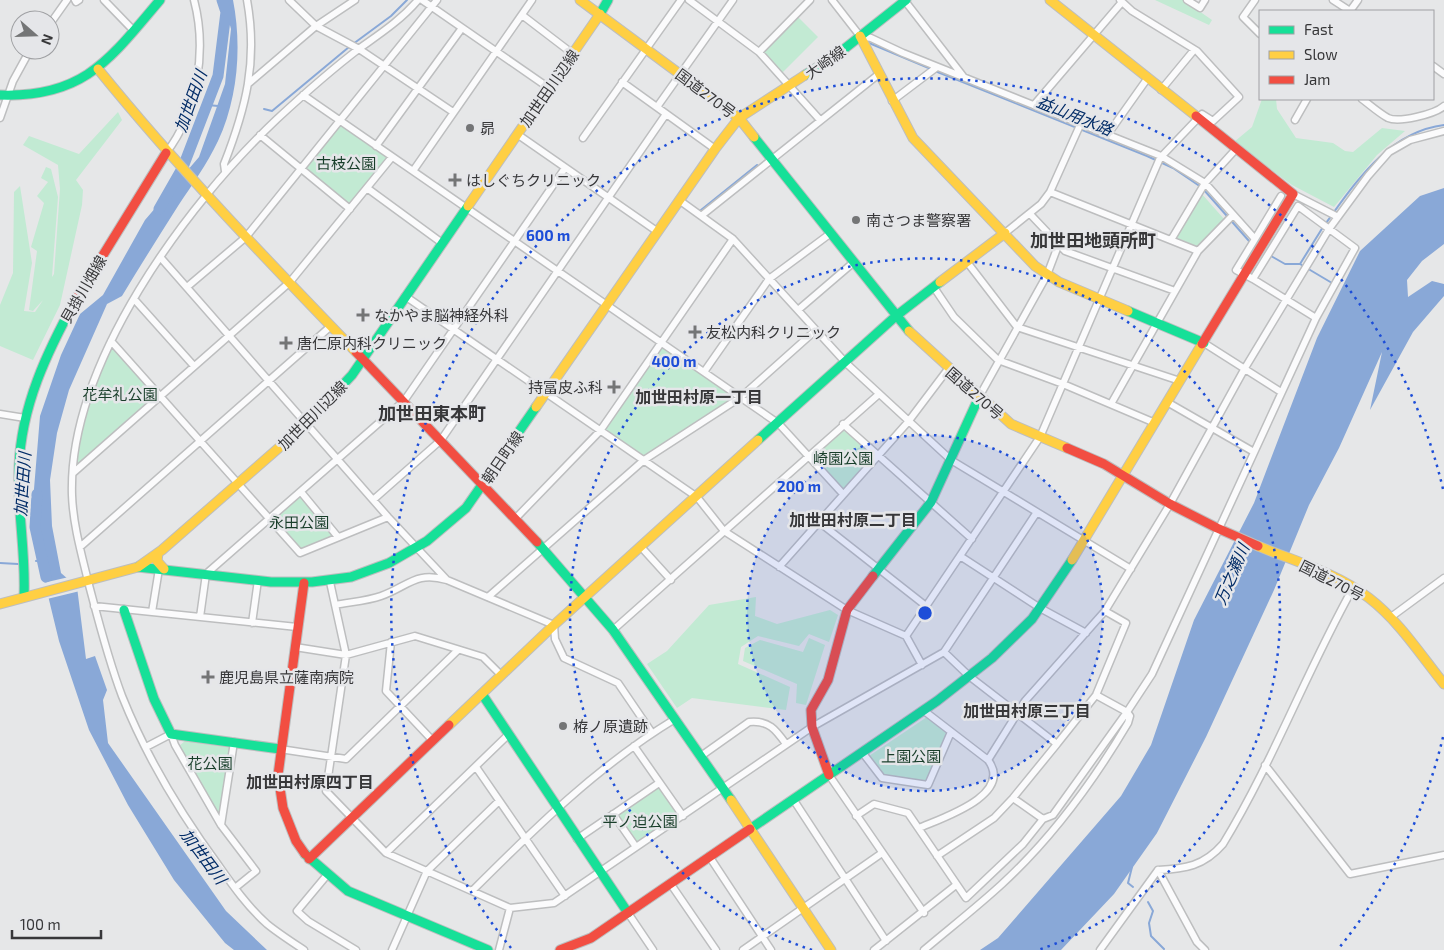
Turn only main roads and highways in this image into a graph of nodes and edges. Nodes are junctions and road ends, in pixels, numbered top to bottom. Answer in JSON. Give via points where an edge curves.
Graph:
{"nodes":[{"id":1,"x":160,"y":0,"type":"edge"},
{"id":2,"x":580,"y":0,"type":"edge"},
{"id":3,"x":608,"y":0,"type":"edge"},
{"id":4,"x":905,"y":0,"type":"edge"},
{"id":5,"x":1050,"y":0,"type":"edge"},
{"id":6,"x":600,"y":14,"type":"junction"},
{"id":7,"x":860,"y":36,"type":"junction"},
{"id":8,"x":98,"y":69,"type":"junction"},
{"id":9,"x":4,"y":95,"type":"edge"},
{"id":10,"x":739,"y":118,"type":"junction"},
{"id":11,"x":167,"y":154,"type":"junction"},
{"id":12,"x":1005,"y":234,"type":"junction"},
{"id":13,"x":896,"y":316,"type":"junction"},
{"id":14,"x":1204,"y":343,"type":"junction"},
{"id":15,"x":363,"y":358,"type":"junction"},
{"id":16,"x":979,"y":397,"type":"junction"},
{"id":17,"x":1124,"y":476,"type":"junction"},
{"id":18,"x":483,"y":484,"type":"junction"},
{"id":19,"x":158,"y":553,"type":"junction"},
{"id":20,"x":138,"y":567,"type":"junction"},
{"id":21,"x":161,"y":569,"type":"junction"},
{"id":22,"x":304,"y":583,"type":"junction"},
{"id":23,"x":24,"y":596,"type":"junction"},
{"id":24,"x":586,"y":597,"type":"junction"},
{"id":25,"x":0,"y":604,"type":"edge"},
{"id":26,"x":124,"y":610,"type":"road end"},
{"id":27,"x":1444,"y":684,"type":"edge"},
{"id":28,"x":482,"y":694,"type":"junction"},
{"id":29,"x":280,"y":749,"type":"junction"},
{"id":30,"x":829,"y":775,"type":"junction"},
{"id":31,"x":751,"y":828,"type":"junction"},
{"id":32,"x":309,"y":859,"type":"junction"},
{"id":33,"x":628,"y":913,"type":"junction"},
{"id":34,"x":488,"y":950,"type":"edge"},
{"id":35,"x":560,"y":950,"type":"edge"},
{"id":36,"x":831,"y":950,"type":"edge"}],
"edges":[{"from":1,"to":8,"type":"main road"},
{"from":2,"to":6,"type":"main road","name":"国道270号"},
{"from":3,"to":6,"type":"main road","name":"加世田川辺線"},
{"from":4,"to":7,"type":"main road","name":"大崎線"},
{"from":5,"to":14,"type":"main road","via":[[1293,194],[1260,250],[1249,276]]},
{"from":6,"to":10,"type":"main road","name":"国道270号"},
{"from":6,"to":15,"type":"main road","name":"加世田川辺線"},
{"from":7,"to":10,"type":"main road","name":"大崎線"},
{"from":7,"to":12,"type":"main road","via":[[913,138]]},
{"from":8,"to":9,"type":"main road","via":[[76,83],[55,90]]},
{"from":8,"to":11,"type":"main road"},
{"from":10,"to":13,"type":"main road","name":"国道270号"},
{"from":10,"to":18,"type":"main road","name":"朝日町線"},
{"from":11,"to":15,"type":"main road"},
{"from":11,"to":23,"type":"main road","name":"貝掛川畑線","via":[[115,233],[37,377],[24,418],[18,474],[18,508],[26,568]]},
{"from":12,"to":13,"type":"main road"},
{"from":12,"to":14,"type":"main road","via":[[1047,275]]},
{"from":13,"to":16,"type":"main road","name":"国道270号"},
{"from":13,"to":24,"type":"main road"},
{"from":14,"to":17,"type":"main road"},
{"from":15,"to":18,"type":"main road"},
{"from":15,"to":19,"type":"main road","name":"加世田川辺線","via":[[338,391],[306,424]]},
{"from":16,"to":17,"type":"main road","name":"国道270号","via":[[1011,424],[1104,464]]},
{"from":16,"to":30,"type":"main road","via":[[931,502],[847,610],[828,680],[811,710],[812,727]]},
{"from":17,"to":27,"type":"main road","name":"国道270号","via":[[1219,529],[1350,586],[1391,616]]},
{"from":17,"to":30,"type":"main road","via":[[1040,608],[1004,648],[923,710]]},
{"from":18,"to":22,"type":"main road","name":"朝日町線","via":[[466,508],[418,549],[384,567],[330,582]]},
{"from":18,"to":24,"type":"main road"},
{"from":19,"to":20,"type":"main road","name":"加世田川辺線"},
{"from":19,"to":21,"type":"main road"},
{"from":20,"to":21,"type":"main road","name":"朝日町線"},
{"from":20,"to":23,"type":"main road","name":"加世田川辺線"},
{"from":21,"to":22,"type":"main road","name":"朝日町線"},
{"from":22,"to":29,"type":"main road"},
{"from":23,"to":25,"type":"main road","name":"加世田川辺線"},
{"from":24,"to":28,"type":"main road"},
{"from":24,"to":31,"type":"main road","via":[[613,630]]},
{"from":26,"to":29,"type":"main road","via":[[154,699],[171,734]]},
{"from":28,"to":32,"type":"main road"},
{"from":28,"to":33,"type":"main road"},
{"from":29,"to":32,"type":"main road","via":[[278,775],[283,808],[296,841]]},
{"from":30,"to":31,"type":"main road"},
{"from":31,"to":33,"type":"main road"},
{"from":31,"to":36,"type":"main road"},
{"from":32,"to":34,"type":"main road","via":[[348,891]]},
{"from":33,"to":35,"type":"main road","via":[[591,938]]}]}
